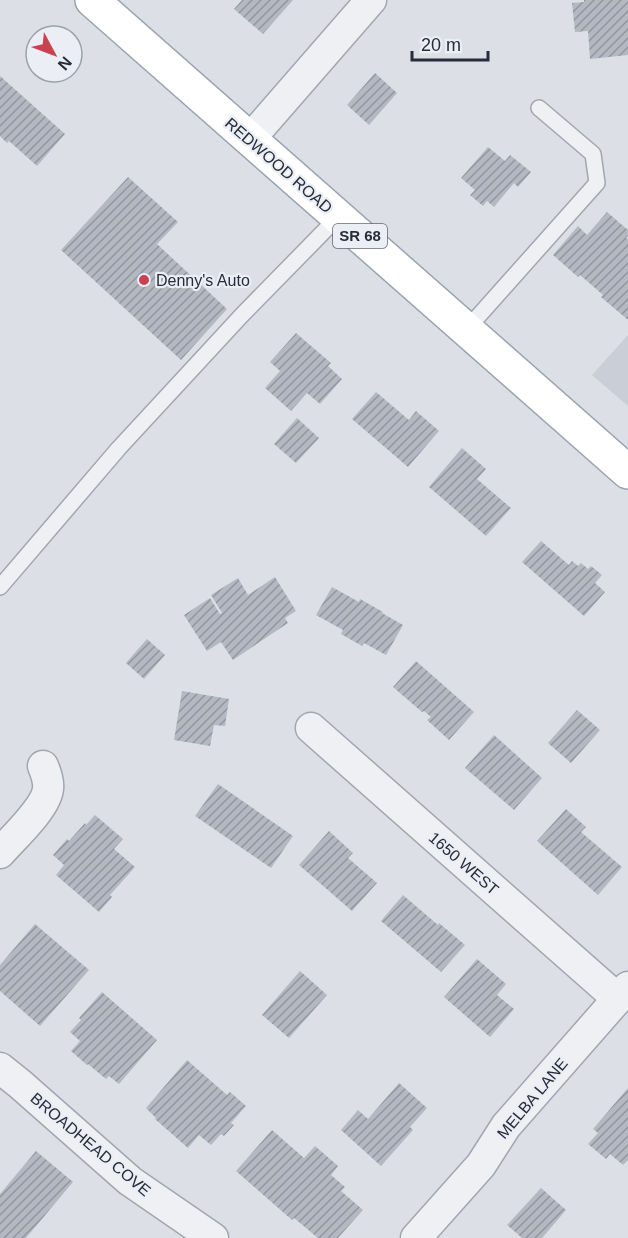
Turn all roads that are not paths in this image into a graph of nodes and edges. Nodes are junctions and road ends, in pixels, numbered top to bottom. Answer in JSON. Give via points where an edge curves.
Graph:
{"nodes":[{"id":1,"x":92,"y":0,"type":"edge"},
{"id":2,"x":371,"y":0,"type":"edge"},
{"id":3,"x":539,"y":108,"type":"dead end"},
{"id":4,"x":250,"y":139,"type":"junction"},
{"id":5,"x":338,"y":217,"type":"junction"},
{"id":6,"x":466,"y":330,"type":"junction"},
{"id":7,"x":628,"y":472,"type":"edge"},
{"id":8,"x":0,"y":587,"type":"edge"},
{"id":9,"x":311,"y":728,"type":"dead end"},
{"id":10,"x":43,"y":766,"type":"dead end"},
{"id":11,"x":0,"y":853,"type":"edge"},
{"id":12,"x":623,"y":993,"type":"edge"},
{"id":13,"x":0,"y":1068,"type":"edge"},
{"id":14,"x":213,"y":1238,"type":"edge"},
{"id":15,"x":416,"y":1238,"type":"edge"}],
"edges":[{"from":1,"to":4,"type":"main road","name":"REDWOOD ROAD","number":"SR 68"},
{"from":2,"to":4,"type":"street"},
{"from":3,"to":6,"type":"lane","via":[[593,154],[597,183]]},
{"from":4,"to":5,"type":"main road","name":"REDWOOD ROAD","number":"SR 68"},
{"from":5,"to":6,"type":"main road","name":"REDWOOD ROAD","number":"SR 68"},
{"from":5,"to":8,"type":"lane","via":[[119,448]]},
{"from":6,"to":7,"type":"main road","name":"REDWOOD ROAD","number":"SR 68"},
{"from":9,"to":12,"type":"street","name":"1650 WEST"},
{"from":10,"to":11,"type":"street","via":[[48,788],[45,799]]},
{"from":12,"to":15,"type":"street","name":"MELBA LANE","via":[[506,1126],[481,1165]]},
{"from":13,"to":14,"type":"street","name":"BROADHEAD COVE","via":[[130,1181]]}]}
